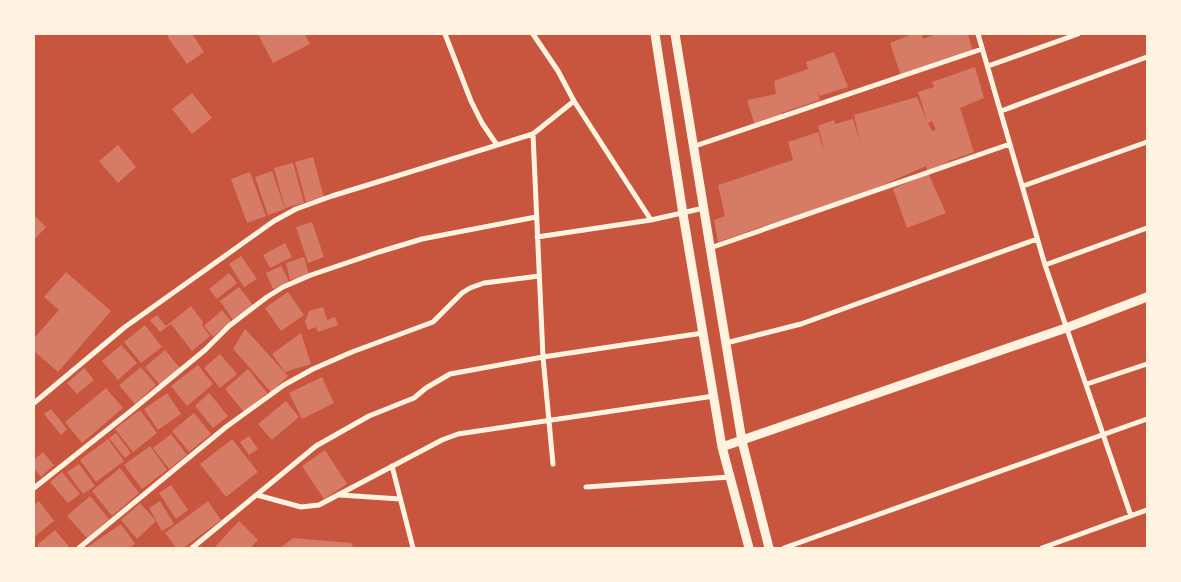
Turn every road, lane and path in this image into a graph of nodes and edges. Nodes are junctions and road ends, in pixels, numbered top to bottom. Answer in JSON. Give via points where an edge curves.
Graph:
{"nodes":[{"id":1,"x":445,"y":34,"type":"edge"},
{"id":2,"x":533,"y":34,"type":"edge"},
{"id":3,"x":655,"y":34,"type":"edge"},
{"id":4,"x":675,"y":34,"type":"edge"},
{"id":5,"x":978,"y":34,"type":"edge"},
{"id":6,"x":1078,"y":34,"type":"edge"},
{"id":7,"x":982,"y":49,"type":"junction"},
{"id":8,"x":1147,"y":57,"type":"edge"},
{"id":9,"x":988,"y":66,"type":"junction"},
{"id":10,"x":574,"y":102,"type":"junction"},
{"id":11,"x":1001,"y":111,"type":"junction"},
{"id":12,"x":533,"y":134,"type":"junction"},
{"id":13,"x":1147,"y":142,"type":"edge"},
{"id":14,"x":1010,"y":144,"type":"junction"},
{"id":15,"x":497,"y":145,"type":"junction"},
{"id":16,"x":692,"y":147,"type":"junction"},
{"id":17,"x":1023,"y":186,"type":"junction"},
{"id":18,"x":704,"y":208,"type":"junction"},
{"id":19,"x":683,"y":214,"type":"junction"},
{"id":20,"x":536,"y":217,"type":"junction"},
{"id":21,"x":651,"y":220,"type":"junction"},
{"id":22,"x":1147,"y":228,"type":"edge"},
{"id":23,"x":537,"y":237,"type":"junction"},
{"id":24,"x":1037,"y":239,"type":"junction"},
{"id":25,"x":710,"y":248,"type":"junction"},
{"id":26,"x":1045,"y":265,"type":"junction"},
{"id":27,"x":539,"y":276,"type":"junction"},
{"id":28,"x":1147,"y":297,"type":"edge"},
{"id":29,"x":1066,"y":328,"type":"junction"},
{"id":30,"x":703,"y":333,"type":"junction"},
{"id":31,"x":726,"y":343,"type":"junction"},
{"id":32,"x":543,"y":358,"type":"junction"},
{"id":33,"x":1147,"y":364,"type":"edge"},
{"id":34,"x":1087,"y":384,"type":"junction"},
{"id":35,"x":714,"y":396,"type":"junction"},
{"id":36,"x":34,"y":403,"type":"edge"},
{"id":37,"x":1147,"y":419,"type":"edge"},
{"id":38,"x":549,"y":421,"type":"junction"},
{"id":39,"x":1103,"y":434,"type":"junction"},
{"id":40,"x":742,"y":441,"type":"junction"},
{"id":41,"x":722,"y":447,"type":"junction"},
{"id":42,"x":553,"y":464,"type":"dead end"},
{"id":43,"x":392,"y":466,"type":"junction"},
{"id":44,"x":730,"y":477,"type":"junction"},
{"id":45,"x":586,"y":487,"type":"dead end"},
{"id":46,"x":34,"y":488,"type":"edge"},
{"id":47,"x":257,"y":495,"type":"junction"},
{"id":48,"x":338,"y":495,"type":"junction"},
{"id":49,"x":400,"y":499,"type":"junction"},
{"id":50,"x":1147,"y":510,"type":"edge"},
{"id":51,"x":1131,"y":516,"type":"junction"},
{"id":52,"x":79,"y":548,"type":"edge"},
{"id":53,"x":192,"y":548,"type":"edge"},
{"id":54,"x":413,"y":548,"type":"edge"},
{"id":55,"x":749,"y":548,"type":"edge"},
{"id":56,"x":769,"y":548,"type":"edge"},
{"id":57,"x":784,"y":548,"type":"edge"},
{"id":58,"x":1042,"y":548,"type":"edge"}],
"edges":[{"from":1,"to":15,"type":"street","via":[[482,123]]},
{"from":2,"to":10,"type":"street"},
{"from":3,"to":19,"type":"street"},
{"from":4,"to":16,"type":"street"},
{"from":5,"to":7,"type":"street"},
{"from":6,"to":9,"type":"street"},
{"from":7,"to":9,"type":"street"},
{"from":7,"to":16,"type":"street"},
{"from":8,"to":11,"type":"street"},
{"from":9,"to":11,"type":"street"},
{"from":10,"to":12,"type":"street"},
{"from":10,"to":21,"type":"street"},
{"from":11,"to":14,"type":"street"},
{"from":12,"to":15,"type":"street"},
{"from":12,"to":20,"type":"street"},
{"from":13,"to":17,"type":"street"},
{"from":14,"to":17,"type":"street"},
{"from":14,"to":25,"type":"street"},
{"from":15,"to":36,"type":"street","via":[[332,196],[274,221],[125,328]]},
{"from":16,"to":18,"type":"street"},
{"from":17,"to":24,"type":"street"},
{"from":18,"to":19,"type":"street"},
{"from":18,"to":25,"type":"street"},
{"from":19,"to":21,"type":"street"},
{"from":19,"to":30,"type":"street"},
{"from":20,"to":23,"type":"street"},
{"from":20,"to":46,"type":"street","via":[[422,239],[345,263],[284,287],[229,326],[205,350]]},
{"from":21,"to":23,"type":"street"},
{"from":22,"to":26,"type":"street"},
{"from":23,"to":27,"type":"street"},
{"from":24,"to":26,"type":"street"},
{"from":24,"to":31,"type":"street","via":[[801,324]]},
{"from":25,"to":31,"type":"street"},
{"from":26,"to":29,"type":"street"},
{"from":27,"to":32,"type":"street"},
{"from":27,"to":52,"type":"street","via":[[484,283],[470,288],[433,322],[352,352],[284,385],[226,426]]},
{"from":28,"to":29,"type":"street"},
{"from":29,"to":34,"type":"street"},
{"from":29,"to":40,"type":"street"},
{"from":30,"to":32,"type":"street"},
{"from":30,"to":35,"type":"street"},
{"from":31,"to":40,"type":"street"},
{"from":32,"to":38,"type":"street"},
{"from":32,"to":47,"type":"street","via":[[450,374],[414,398],[369,416],[316,446]]},
{"from":33,"to":34,"type":"street"},
{"from":34,"to":39,"type":"street"},
{"from":35,"to":38,"type":"street"},
{"from":35,"to":41,"type":"street"},
{"from":37,"to":39,"type":"street"},
{"from":38,"to":42,"type":"street"},
{"from":38,"to":43,"type":"street","via":[[458,434]]},
{"from":39,"to":51,"type":"street"},
{"from":39,"to":57,"type":"street"},
{"from":40,"to":41,"type":"street"},
{"from":40,"to":56,"type":"street"},
{"from":41,"to":44,"type":"street"},
{"from":43,"to":48,"type":"street"},
{"from":43,"to":49,"type":"street"},
{"from":44,"to":45,"type":"street"},
{"from":44,"to":55,"type":"street"},
{"from":47,"to":48,"type":"street","via":[[301,507],[319,505]]},
{"from":47,"to":53,"type":"street"},
{"from":48,"to":49,"type":"street"},
{"from":49,"to":54,"type":"street"},
{"from":50,"to":51,"type":"street"},
{"from":51,"to":58,"type":"street"}]}
